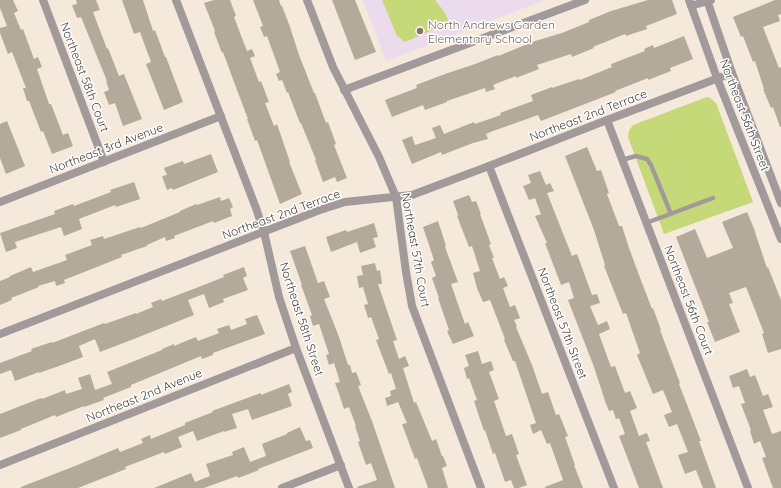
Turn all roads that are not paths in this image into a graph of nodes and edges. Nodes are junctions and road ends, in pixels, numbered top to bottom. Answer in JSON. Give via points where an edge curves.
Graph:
{"nodes":[{"id":1,"x":42,"y":0,"type":"edge"},
{"id":2,"x":176,"y":0,"type":"edge"},
{"id":3,"x":307,"y":0,"type":"edge"},
{"id":4,"x":585,"y":0,"type":"edge"},
{"id":5,"x":708,"y":0,"type":"edge"},
{"id":6,"x":690,"y":3,"type":"edge"},
{"id":7,"x":732,"y":73,"type":"junction"},
{"id":8,"x":717,"y":78,"type":"junction"},
{"id":9,"x":344,"y":90,"type":"junction"},
{"id":10,"x":221,"y":116,"type":"junction"},
{"id":11,"x":607,"y":120,"type":"junction"},
{"id":12,"x":622,"y":160,"type":"junction"},
{"id":13,"x":104,"y":162,"type":"junction"},
{"id":14,"x":489,"y":166,"type":"junction"},
{"id":15,"x":396,"y":197,"type":"junction"},
{"id":16,"x":713,"y":198,"type":"dead end"},
{"id":17,"x":0,"y":202,"type":"edge"},
{"id":18,"x":781,"y":204,"type":"edge"},
{"id":19,"x":671,"y":214,"type":"junction"},
{"id":20,"x":646,"y":223,"type":"junction"},
{"id":21,"x":264,"y":232,"type":"junction"},
{"id":22,"x":781,"y":239,"type":"edge"},
{"id":23,"x":0,"y":334,"type":"edge"},
{"id":24,"x":296,"y":348,"type":"junction"},
{"id":25,"x":0,"y":465,"type":"edge"},
{"id":26,"x":341,"y":465,"type":"junction"},
{"id":27,"x":282,"y":488,"type":"edge"},
{"id":28,"x":349,"y":488,"type":"edge"},
{"id":29,"x":481,"y":488,"type":"edge"},
{"id":30,"x":614,"y":488,"type":"edge"},
{"id":31,"x":748,"y":488,"type":"edge"}],
"edges":[{"from":1,"to":13,"type":"street","name":"Northeast 58th Court"},
{"from":2,"to":10,"type":"street","name":"Northeast 58th Street"},
{"from":3,"to":9,"type":"street","name":"Northeast 57th Court"},
{"from":4,"to":9,"type":"street"},
{"from":5,"to":6,"type":"street"},
{"from":5,"to":7,"type":"street","name":"Northeast 56th Street"},
{"from":6,"to":8,"type":"street","name":"Northeast 56th Street"},
{"from":7,"to":8,"type":"street","name":"Northeast 2nd Terrace"},
{"from":7,"to":18,"type":"street","name":"Northeast 56th Street"},
{"from":8,"to":11,"type":"street","name":"Northeast 2nd Terrace"},
{"from":8,"to":22,"type":"street","name":"Northeast 56th Street"},
{"from":9,"to":15,"type":"street","name":"Northeast 57th Court","via":[[379,157]]},
{"from":10,"to":13,"type":"street","name":"Northeast 3rd Avenue"},
{"from":10,"to":21,"type":"street","name":"Northeast 58th Street"},
{"from":11,"to":12,"type":"street","name":"Northeast 56th Court"},
{"from":11,"to":14,"type":"street","name":"Northeast 2nd Terrace"},
{"from":12,"to":19,"type":"lane","via":[[636,156],[648,160]]},
{"from":12,"to":20,"type":"street","name":"Northeast 56th Court"},
{"from":13,"to":17,"type":"street","name":"Northeast 3rd Avenue"},
{"from":14,"to":15,"type":"street","name":"Northeast 2nd Terrace","via":[[412,195]]},
{"from":14,"to":30,"type":"street","name":"Northeast 57th Street"},
{"from":15,"to":21,"type":"street","name":"Northeast 2nd Terrace","via":[[345,202]]},
{"from":15,"to":29,"type":"street","name":"Northeast 57th Court","via":[[412,306]]},
{"from":16,"to":19,"type":"lane"},
{"from":19,"to":20,"type":"lane"},
{"from":20,"to":31,"type":"street","name":"Northeast 56th Court"},
{"from":21,"to":23,"type":"street","name":"Northeast 2nd Terrace"},
{"from":21,"to":24,"type":"street","name":"Northeast 58th Street","via":[[279,296]]},
{"from":24,"to":25,"type":"street","name":"Northeast 2nd Avenue"},
{"from":24,"to":26,"type":"street","name":"Northeast 58th Street"},
{"from":26,"to":27,"type":"street"},
{"from":26,"to":28,"type":"street","name":"Northeast 58th Street"}]}
